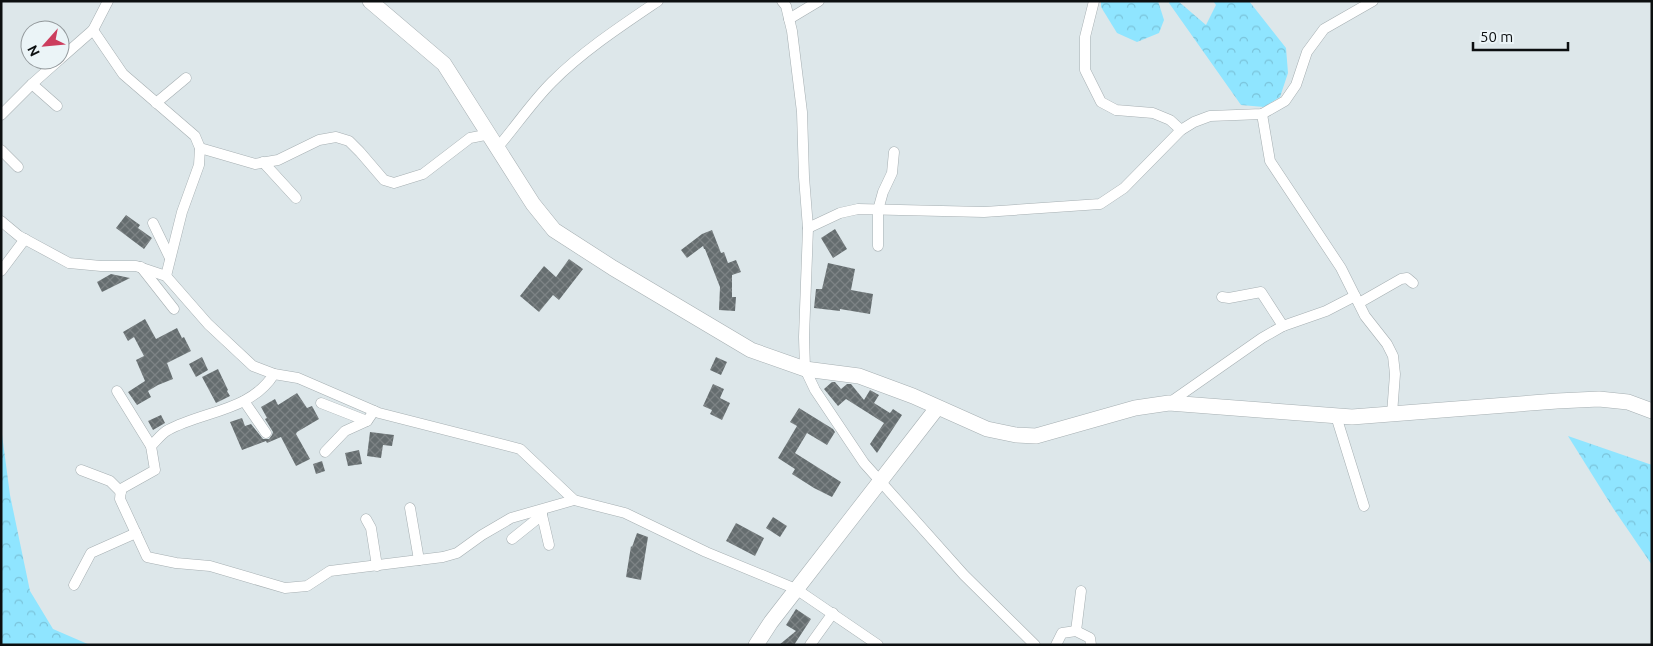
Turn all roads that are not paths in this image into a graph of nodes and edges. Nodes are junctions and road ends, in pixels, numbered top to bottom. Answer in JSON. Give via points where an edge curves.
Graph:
{"nodes":[{"id":1,"x":108,"y":1,"type":"edge"},
{"id":2,"x":370,"y":1,"type":"edge"},
{"id":3,"x":658,"y":1,"type":"edge"},
{"id":4,"x":782,"y":1,"type":"edge"},
{"id":5,"x":819,"y":1,"type":"edge"},
{"id":6,"x":1094,"y":1,"type":"edge"},
{"id":7,"x":1373,"y":1,"type":"edge"},
{"id":8,"x":789,"y":19,"type":"junction"},
{"id":9,"x":93,"y":30,"type":"junction"},
{"id":10,"x":70,"y":51,"type":"edge"},
{"id":11,"x":48,"y":70,"type":"edge"},
{"id":12,"x":186,"y":78,"type":"dead end"},
{"id":13,"x":32,"y":84,"type":"junction"},
{"id":14,"x":156,"y":102,"type":"junction"},
{"id":15,"x":57,"y":106,"type":"dead end"},
{"id":16,"x":2,"y":114,"type":"edge"},
{"id":17,"x":1262,"y":114,"type":"junction"},
{"id":18,"x":1180,"y":130,"type":"junction"},
{"id":19,"x":490,"y":134,"type":"junction"},
{"id":20,"x":498,"y":147,"type":"junction"},
{"id":21,"x":200,"y":148,"type":"junction"},
{"id":22,"x":1,"y":150,"type":"edge"},
{"id":23,"x":894,"y":152,"type":"dead end"},
{"id":24,"x":264,"y":162,"type":"junction"},
{"id":25,"x":18,"y":166,"type":"dead end"},
{"id":26,"x":296,"y":198,"type":"dead end"},
{"id":27,"x":878,"y":210,"type":"junction"},
{"id":28,"x":1,"y":221,"type":"edge"},
{"id":29,"x":153,"y":223,"type":"dead end"},
{"id":30,"x":808,"y":228,"type":"junction"},
{"id":31,"x":25,"y":239,"type":"junction"},
{"id":32,"x":878,"y":246,"type":"dead end"},
{"id":33,"x":170,"y":258,"type":"junction"},
{"id":34,"x":141,"y":267,"type":"junction"},
{"id":35,"x":1,"y":271,"type":"edge"},
{"id":36,"x":166,"y":276,"type":"junction"},
{"id":37,"x":1413,"y":283,"type":"dead end"},
{"id":38,"x":1222,"y":297,"type":"dead end"},
{"id":39,"x":1357,"y":300,"type":"junction"},
{"id":40,"x":174,"y":309,"type":"dead end"},
{"id":41,"x":1283,"y":326,"type":"junction"},
{"id":42,"x":805,"y":369,"type":"junction"},
{"id":43,"x":274,"y":374,"type":"junction"},
{"id":44,"x":117,"y":391,"type":"dead end"},
{"id":45,"x":244,"y":401,"type":"junction"},
{"id":46,"x":1169,"y":402,"type":"junction"},
{"id":47,"x":321,"y":403,"type":"dead end"},
{"id":48,"x":937,"y":408,"type":"junction"},
{"id":49,"x":374,"y":411,"type":"junction"},
{"id":50,"x":1652,"y":411,"type":"edge"},
{"id":51,"x":1392,"y":414,"type":"junction"},
{"id":52,"x":1336,"y":416,"type":"junction"},
{"id":53,"x":366,"y":421,"type":"junction"},
{"id":54,"x":266,"y":433,"type":"dead end"},
{"id":55,"x":151,"y":446,"type":"junction"},
{"id":56,"x":325,"y":452,"type":"dead end"},
{"id":57,"x":81,"y":470,"type":"dead end"},
{"id":58,"x":881,"y":482,"type":"junction"},
{"id":59,"x":121,"y":492,"type":"junction"},
{"id":60,"x":574,"y":500,"type":"junction"},
{"id":61,"x":1364,"y":506,"type":"dead end"},
{"id":62,"x":410,"y":508,"type":"dead end"},
{"id":63,"x":542,"y":512,"type":"junction"},
{"id":64,"x":366,"y":519,"type":"dead end"},
{"id":65,"x":136,"y":533,"type":"junction"},
{"id":66,"x":512,"y":539,"type":"dead end"},
{"id":67,"x":549,"y":545,"type":"dead end"},
{"id":68,"x":419,"y":560,"type":"junction"},
{"id":69,"x":377,"y":566,"type":"junction"},
{"id":70,"x":74,"y":586,"type":"dead end"},
{"id":71,"x":796,"y":589,"type":"junction"},
{"id":72,"x":1081,"y":591,"type":"dead end"},
{"id":73,"x":833,"y":612,"type":"junction"},
{"id":74,"x":1076,"y":631,"type":"junction"},
{"id":75,"x":756,"y":645,"type":"edge"},
{"id":76,"x":810,"y":645,"type":"edge"},
{"id":77,"x":878,"y":645,"type":"edge"},
{"id":78,"x":1035,"y":645,"type":"edge"},
{"id":79,"x":1056,"y":645,"type":"edge"},
{"id":80,"x":1091,"y":645,"type":"edge"}],
"edges":[{"from":1,"to":9,"type":"street"},
{"from":2,"to":19,"type":"street","via":[[444,64]]},
{"from":3,"to":20,"type":"street","via":[[616,28],[575,61],[550,84]]},
{"from":4,"to":8,"type":"street"},
{"from":5,"to":8,"type":"street"},
{"from":6,"to":18,"type":"street","via":[[1085,37],[1085,70],[1101,102],[1116,110],[1153,113],[1170,120]]},
{"from":7,"to":17,"type":"street","via":[[1324,29],[1307,52],[1296,86],[1285,101]]},
{"from":8,"to":30,"type":"street","via":[[802,112]]},
{"from":9,"to":10,"type":"street"},
{"from":9,"to":14,"type":"street","via":[[123,74]]},
{"from":11,"to":13,"type":"street"},
{"from":12,"to":14,"type":"street"},
{"from":13,"to":15,"type":"street"},
{"from":13,"to":16,"type":"street"},
{"from":14,"to":21,"type":"street","via":[[195,136]]},
{"from":17,"to":18,"type":"street","via":[[1210,116]]},
{"from":17,"to":39,"type":"street","via":[[1270,161],[1341,268]]},
{"from":18,"to":27,"type":"street","via":[[1124,188],[1100,204],[984,212]]},
{"from":19,"to":20,"type":"street"},
{"from":19,"to":24,"type":"street","via":[[470,138],[423,174],[394,183],[384,180],[349,141],[336,137],[319,140],[278,160]]},
{"from":20,"to":42,"type":"street","via":[[533,204],[554,230],[751,350]]},
{"from":21,"to":24,"type":"street","via":[[255,164]]},
{"from":21,"to":33,"type":"street","via":[[199,165]]},
{"from":22,"to":25,"type":"street"},
{"from":23,"to":27,"type":"street","via":[[892,173]]},
{"from":24,"to":26,"type":"street"},
{"from":27,"to":30,"type":"street","via":[[858,209],[840,213]]},
{"from":27,"to":32,"type":"street"},
{"from":28,"to":31,"type":"street"},
{"from":29,"to":33,"type":"street"},
{"from":30,"to":42,"type":"street"},
{"from":31,"to":34,"type":"street","via":[[69,262]]},
{"from":31,"to":35,"type":"street"},
{"from":33,"to":36,"type":"street"},
{"from":34,"to":36,"type":"street"},
{"from":34,"to":40,"type":"street"},
{"from":36,"to":43,"type":"street","via":[[208,324],[253,366]]},
{"from":37,"to":39,"type":"street","via":[[1407,278],[1400,279]]},
{"from":38,"to":41,"type":"street","via":[[1261,292]]},
{"from":39,"to":41,"type":"street"},
{"from":39,"to":51,"type":"street","via":[[1393,356]]},
{"from":41,"to":46,"type":"street"},
{"from":42,"to":48,"type":"street","via":[[859,376]]},
{"from":42,"to":58,"type":"street","via":[[836,424]]},
{"from":43,"to":45,"type":"street","via":[[267,385]]},
{"from":43,"to":49,"type":"street","via":[[298,378]]},
{"from":44,"to":55,"type":"street"},
{"from":45,"to":54,"type":"street"},
{"from":45,"to":55,"type":"street","via":[[166,430]]},
{"from":46,"to":48,"type":"street","via":[[1135,408],[1036,436],[988,429]]},
{"from":46,"to":52,"type":"street"},
{"from":47,"to":53,"type":"street"},
{"from":48,"to":58,"type":"street"},
{"from":49,"to":53,"type":"street"},
{"from":49,"to":60,"type":"street","via":[[520,449]]},
{"from":50,"to":51,"type":"street","via":[[1628,402],[1599,400]]},
{"from":51,"to":52,"type":"street"},
{"from":52,"to":61,"type":"street"},
{"from":53,"to":56,"type":"street","via":[[345,431]]},
{"from":55,"to":59,"type":"street","via":[[155,470],[121,489]]},
{"from":57,"to":59,"type":"street","via":[[110,481]]},
{"from":58,"to":71,"type":"street"},
{"from":58,"to":78,"type":"street","via":[[964,575]]},
{"from":59,"to":65,"type":"street","via":[[120,499]]},
{"from":60,"to":63,"type":"street"},
{"from":60,"to":71,"type":"street","via":[[625,513],[706,552]]},
{"from":62,"to":68,"type":"street"},
{"from":63,"to":66,"type":"street"},
{"from":63,"to":67,"type":"street"},
{"from":63,"to":68,"type":"street","via":[[511,518],[457,553]]},
{"from":64,"to":69,"type":"street"},
{"from":65,"to":69,"type":"street","via":[[147,557],[210,566],[285,588],[307,586],[330,571]]},
{"from":65,"to":70,"type":"street","via":[[91,553]]},
{"from":68,"to":69,"type":"street"},
{"from":71,"to":73,"type":"street"},
{"from":71,"to":75,"type":"street"},
{"from":72,"to":74,"type":"street"},
{"from":73,"to":76,"type":"street"},
{"from":73,"to":77,"type":"street"},
{"from":74,"to":79,"type":"street","via":[[1062,633]]},
{"from":74,"to":80,"type":"street","via":[[1090,638]]}]}
